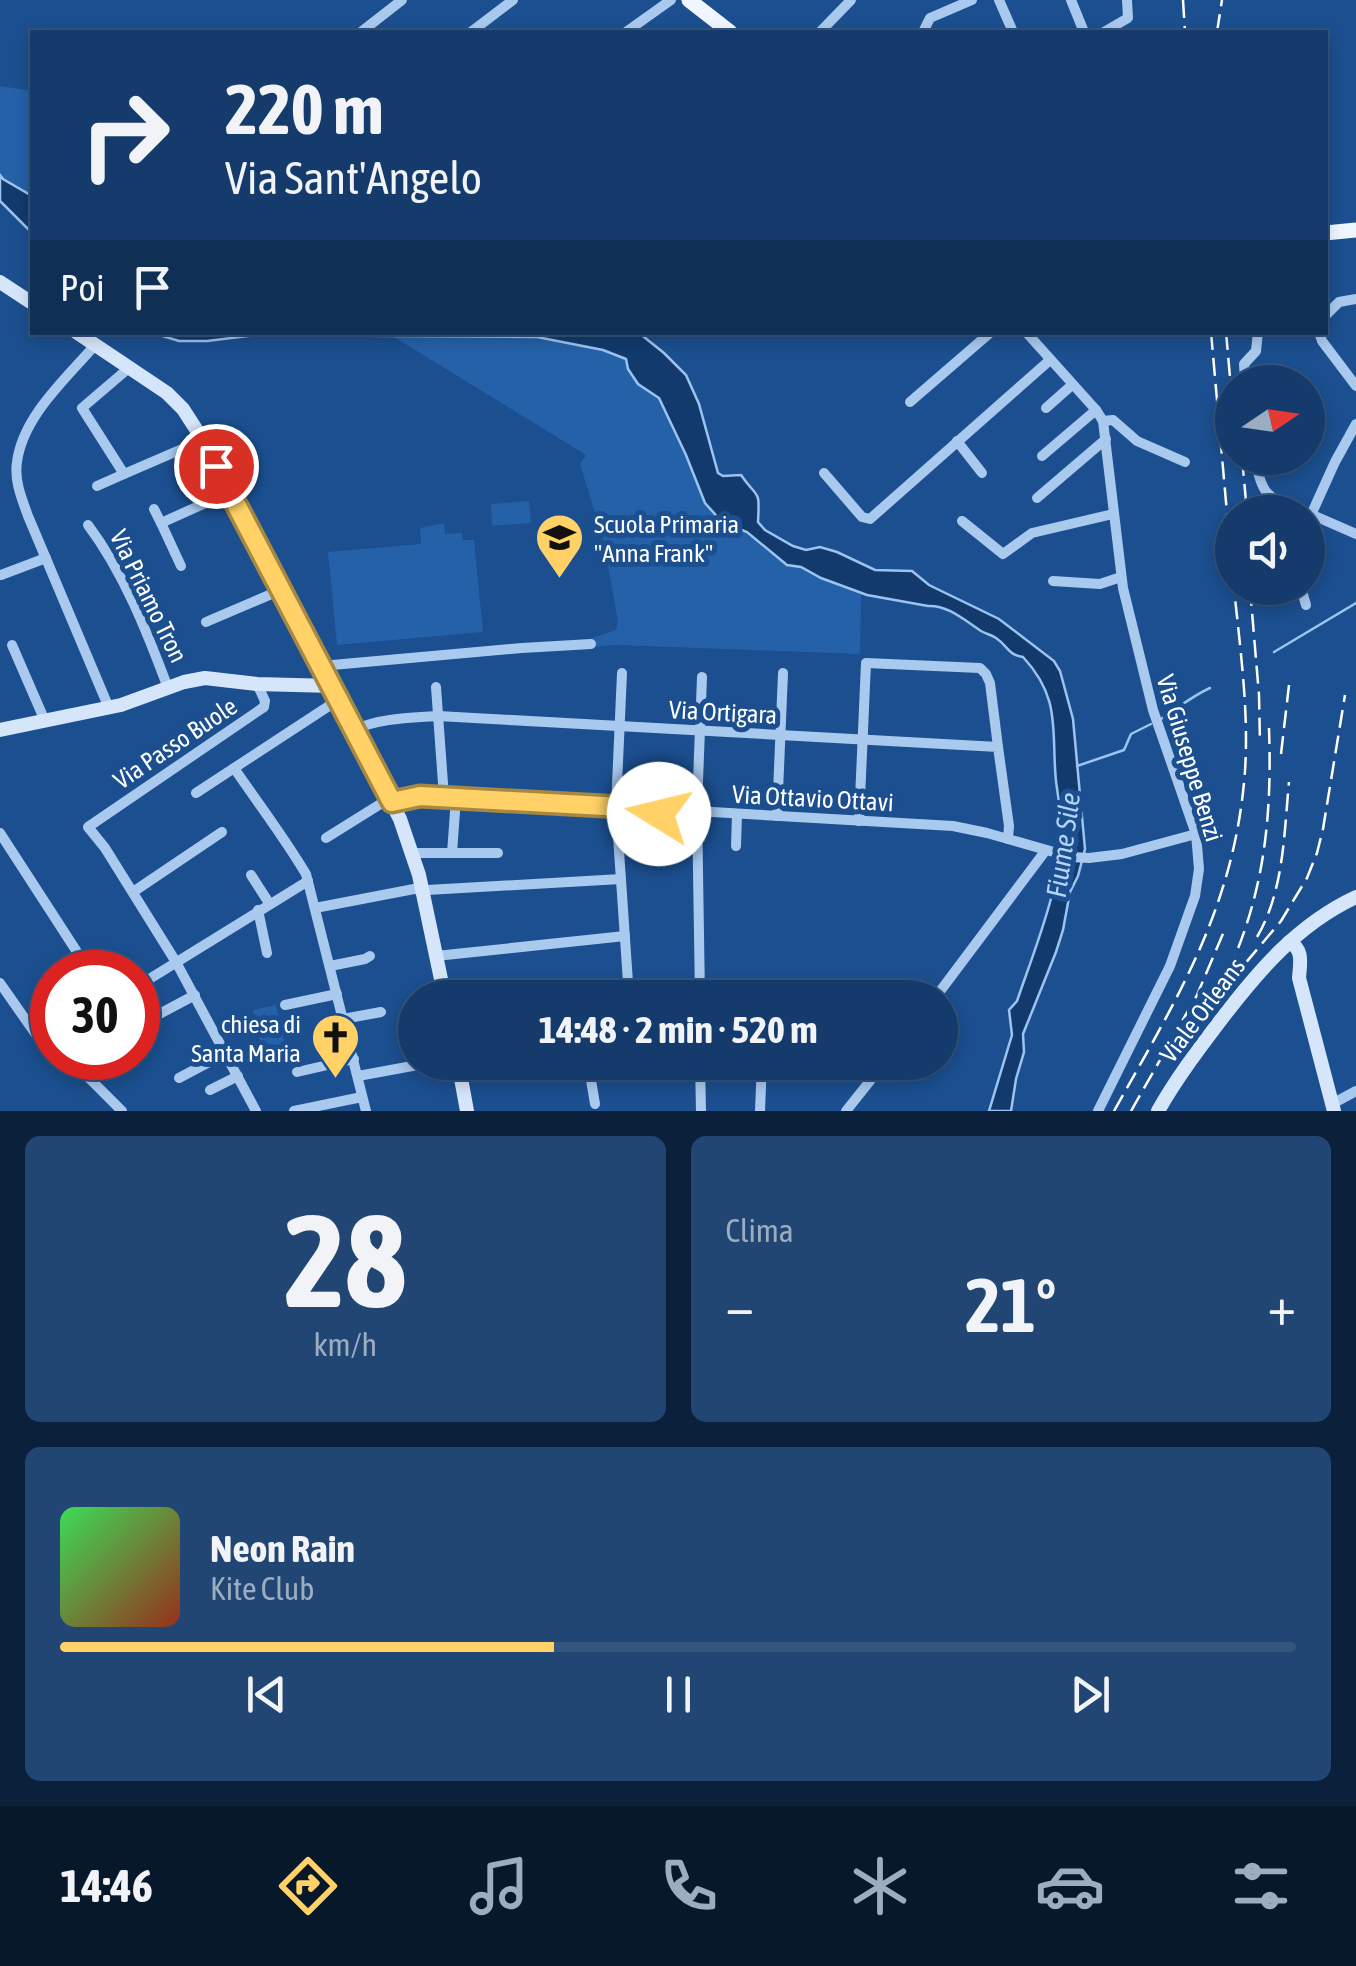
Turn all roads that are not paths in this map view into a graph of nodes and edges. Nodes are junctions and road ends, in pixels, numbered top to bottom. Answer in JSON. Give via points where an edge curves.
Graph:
{"nodes":[{"id":1,"x":402,"y":0,"type":"edge"},
{"id":2,"x":513,"y":0,"type":"edge"},
{"id":3,"x":671,"y":0,"type":"edge"},
{"id":4,"x":689,"y":0,"type":"edge"},
{"id":5,"x":851,"y":0,"type":"edge"},
{"id":6,"x":972,"y":0,"type":"edge"},
{"id":7,"x":999,"y":0,"type":"edge"},
{"id":8,"x":1071,"y":0,"type":"edge"},
{"id":9,"x":1127,"y":0,"type":"edge"},
{"id":10,"x":364,"y":30,"type":"edge"},
{"id":11,"x":474,"y":30,"type":"edge"},
{"id":12,"x":629,"y":30,"type":"edge"},
{"id":13,"x":727,"y":30,"type":"edge"},
{"id":14,"x":822,"y":30,"type":"edge"},
{"id":15,"x":924,"y":30,"type":"edge"},
{"id":16,"x":1012,"y":30,"type":"edge"},
{"id":17,"x":1083,"y":30,"type":"edge"},
{"id":18,"x":1107,"y":30,"type":"edge"},
{"id":19,"x":1354,"y":231,"type":"edge"},
{"id":20,"x":1328,"y":233,"type":"edge"},
{"id":21,"x":0,"y":282,"type":"edge"},
{"id":22,"x":1356,"y":300,"type":"edge"},
{"id":23,"x":30,"y":302,"type":"edge"},
{"id":24,"x":1328,"y":313,"type":"edge"},
{"id":25,"x":80,"y":335,"type":"edge"},
{"id":26,"x":988,"y":335,"type":"edge"},
{"id":27,"x":1029,"y":335,"type":"edge"},
{"id":28,"x":1258,"y":335,"type":"edge"},
{"id":29,"x":1320,"y":335,"type":"edge"},
{"id":30,"x":95,"y":345,"type":"junction"},
{"id":31,"x":1050,"y":360,"type":"junction"},
{"id":32,"x":1244,"y":365,"type":"edge"},
{"id":33,"x":130,"y":367,"type":"junction"},
{"id":34,"x":1072,"y":385,"type":"junction"},
{"id":35,"x":1356,"y":386,"type":"edge"},
{"id":36,"x":910,"y":402,"type":"dead end"},
{"id":37,"x":1046,"y":408,"type":"dead end"},
{"id":38,"x":1096,"y":410,"type":"junction"},
{"id":39,"x":1103,"y":421,"type":"junction"},
{"id":40,"x":1356,"y":424,"type":"edge"},
{"id":41,"x":1106,"y":439,"type":"junction"},
{"id":42,"x":203,"y":440,"type":"junction"},
{"id":43,"x":957,"y":441,"type":"junction"},
{"id":44,"x":1042,"y":456,"type":"dead end"},
{"id":45,"x":1185,"y":462,"type":"dead end"},
{"id":46,"x":982,"y":473,"type":"dead end"},
{"id":47,"x":124,"y":474,"type":"junction"},
{"id":48,"x":824,"y":474,"type":"dead end"},
{"id":49,"x":97,"y":486,"type":"dead end"},
{"id":50,"x":230,"y":492,"type":"junction"},
{"id":51,"x":1316,"y":495,"type":"edge"},
{"id":52,"x":1037,"y":498,"type":"dead end"},
{"id":53,"x":154,"y":509,"type":"dead end"},
{"id":54,"x":1112,"y":514,"type":"junction"},
{"id":55,"x":962,"y":520,"type":"dead end"},
{"id":56,"x":1325,"y":521,"type":"edge"},
{"id":57,"x":88,"y":524,"type":"dead end"},
{"id":58,"x":160,"y":524,"type":"junction"},
{"id":59,"x":1356,"y":534,"type":"edge"},
{"id":60,"x":46,"y":558,"type":"junction"},
{"id":61,"x":181,"y":566,"type":"dead end"},
{"id":62,"x":1,"y":574,"type":"edge"},
{"id":63,"x":1121,"y":577,"type":"junction"},
{"id":64,"x":1053,"y":581,"type":"dead end"},
{"id":65,"x":281,"y":590,"type":"junction"},
{"id":66,"x":206,"y":622,"type":"dead end"},
{"id":67,"x":591,"y":644,"type":"dead end"},
{"id":68,"x":12,"y":645,"type":"dead end"},
{"id":69,"x":321,"y":666,"type":"junction"},
{"id":70,"x":622,"y":673,"type":"dead end"},
{"id":71,"x":783,"y":673,"type":"dead end"},
{"id":72,"x":702,"y":677,"type":"dead end"},
{"id":73,"x":257,"y":684,"type":"junction"},
{"id":74,"x":168,"y":688,"type":"junction"},
{"id":75,"x":436,"y":688,"type":"dead end"},
{"id":76,"x":335,"y":693,"type":"junction"},
{"id":77,"x":109,"y":708,"type":"junction"},
{"id":78,"x":438,"y":716,"type":"junction"},
{"id":79,"x":45,"y":720,"type":"junction"},
{"id":80,"x":619,"y":726,"type":"junction"},
{"id":81,"x":0,"y":730,"type":"edge"},
{"id":82,"x":354,"y":730,"type":"junction"},
{"id":83,"x":699,"y":730,"type":"junction"},
{"id":84,"x":779,"y":735,"type":"junction"},
{"id":85,"x":862,"y":740,"type":"junction"},
{"id":86,"x":998,"y":747,"type":"junction"},
{"id":87,"x":234,"y":768,"type":"junction"},
{"id":88,"x":196,"y":793,"type":"dead end"},
{"id":89,"x":450,"y":797,"type":"junction"},
{"id":90,"x":391,"y":800,"type":"junction"},
{"id":91,"x":616,"y":806,"type":"junction"},
{"id":92,"x":659,"y":809,"type":"junction"},
{"id":93,"x":698,"y":812,"type":"junction"},
{"id":94,"x":737,"y":814,"type":"junction"},
{"id":95,"x":777,"y":816,"type":"junction"},
{"id":96,"x":859,"y":821,"type":"junction"},
{"id":97,"x":222,"y":832,"type":"dead end"},
{"id":98,"x":0,"y":833,"type":"edge"},
{"id":99,"x":1196,"y":834,"type":"junction"},
{"id":100,"x":658,"y":836,"type":"dead end"},
{"id":101,"x":326,"y":838,"type":"dead end"},
{"id":102,"x":1008,"y":839,"type":"junction"},
{"id":103,"x":736,"y":846,"type":"dead end"},
{"id":104,"x":1050,"y":851,"type":"junction"},
{"id":105,"x":498,"y":853,"type":"dead end"},
{"id":106,"x":412,"y":854,"type":"junction"},
{"id":107,"x":452,"y":854,"type":"junction"},
{"id":108,"x":251,"y":875,"type":"dead end"},
{"id":109,"x":621,"y":879,"type":"junction"},
{"id":110,"x":308,"y":880,"type":"junction"},
{"id":111,"x":423,"y":890,"type":"junction"},
{"id":112,"x":133,"y":892,"type":"junction"},
{"id":113,"x":1356,"y":896,"type":"edge"},
{"id":114,"x":269,"y":903,"type":"junction"},
{"id":115,"x":315,"y":908,"type":"junction"},
{"id":116,"x":258,"y":910,"type":"junction"},
{"id":117,"x":626,"y":936,"type":"junction"},
{"id":118,"x":1289,"y":942,"type":"junction"},
{"id":119,"x":76,"y":950,"type":"edge"},
{"id":120,"x":267,"y":953,"type":"dead end"},
{"id":121,"x":370,"y":956,"type":"dead end"},
{"id":122,"x":436,"y":956,"type":"junction"},
{"id":123,"x":176,"y":962,"type":"junction"},
{"id":124,"x":330,"y":966,"type":"junction"},
{"id":125,"x":160,"y":972,"type":"edge"},
{"id":126,"x":441,"y":980,"type":"edge"},
{"id":127,"x":628,"y":980,"type":"edge"},
{"id":128,"x":700,"y":980,"type":"edge"},
{"id":129,"x":949,"y":980,"type":"edge"},
{"id":130,"x":0,"y":982,"type":"edge"},
{"id":131,"x":337,"y":994,"type":"junction"},
{"id":132,"x":195,"y":995,"type":"junction"},
{"id":133,"x":285,"y":1005,"type":"dead end"},
{"id":134,"x":381,"y":1012,"type":"dead end"},
{"id":135,"x":160,"y":1014,"type":"edge"},
{"id":136,"x":344,"y":1019,"type":"junction"},
{"id":137,"x":30,"y":1025,"type":"edge"},
{"id":138,"x":226,"y":1052,"type":"junction"},
{"id":139,"x":354,"y":1059,"type":"junction"},
{"id":140,"x":398,"y":1069,"type":"edge"},
{"id":141,"x":296,"y":1072,"type":"dead end"},
{"id":142,"x":238,"y":1076,"type":"junction"},
{"id":143,"x":358,"y":1076,"type":"junction"},
{"id":144,"x":179,"y":1078,"type":"dead end"},
{"id":145,"x":92,"y":1080,"type":"edge"},
{"id":146,"x":461,"y":1080,"type":"edge"},
{"id":147,"x":591,"y":1080,"type":"edge"},
{"id":148,"x":700,"y":1080,"type":"edge"},
{"id":149,"x":761,"y":1080,"type":"edge"},
{"id":150,"x":870,"y":1080,"type":"edge"},
{"id":151,"x":210,"y":1090,"type":"dead end"},
{"id":152,"x":1356,"y":1090,"type":"edge"},
{"id":153,"x":362,"y":1098,"type":"junction"},
{"id":154,"x":596,"y":1104,"type":"dead end"},
{"id":155,"x":1333,"y":1107,"type":"edge"},
{"id":156,"x":122,"y":1111,"type":"edge"},
{"id":157,"x":256,"y":1111,"type":"edge"},
{"id":158,"x":294,"y":1111,"type":"edge"},
{"id":159,"x":366,"y":1111,"type":"edge"},
{"id":160,"x":468,"y":1111,"type":"edge"},
{"id":161,"x":701,"y":1111,"type":"edge"},
{"id":162,"x":760,"y":1111,"type":"edge"},
{"id":163,"x":846,"y":1111,"type":"edge"},
{"id":164,"x":1098,"y":1111,"type":"edge"},
{"id":165,"x":1158,"y":1111,"type":"edge"}],
"edges":[{"from":1,"to":10,"type":"street"},
{"from":2,"to":11,"type":"street"},
{"from":3,"to":12,"type":"street"},
{"from":4,"to":13,"type":"main road"},
{"from":5,"to":14,"type":"street"},
{"from":6,"to":15,"type":"street","via":[[930,18]]},
{"from":7,"to":16,"type":"street"},
{"from":8,"to":17,"type":"street"},
{"from":9,"to":18,"type":"street","via":[[1128,18]]},
{"from":19,"to":20,"type":"main road"},
{"from":21,"to":23,"type":"street"},
{"from":22,"to":24,"type":"street","via":[[1339,302]]},
{"from":25,"to":30,"type":"street"},
{"from":26,"to":36,"type":"street"},
{"from":27,"to":31,"type":"street"},
{"from":28,"to":32,"type":"street","via":[[1256,351]]},
{"from":29,"to":35,"type":"street"},
{"from":30,"to":33,"type":"street"},
{"from":30,"to":60,"type":"street","via":[[40,410],[16,464],[18,490]]},
{"from":31,"to":34,"type":"street"},
{"from":31,"to":43,"type":"street"},
{"from":33,"to":42,"type":"street","via":[[176,400]]},
{"from":33,"to":47,"type":"street","via":[[82,408]]},
{"from":34,"to":37,"type":"street"},
{"from":34,"to":38,"type":"street"},
{"from":38,"to":39,"type":"street"},
{"from":38,"to":44,"type":"street"},
{"from":39,"to":41,"type":"street","name":"Via Giuseppe Benzi"},
{"from":39,"to":45,"type":"street","via":[[1113,420],[1137,441]]},
{"from":40,"to":51,"type":"street"},
{"from":41,"to":52,"type":"street"},
{"from":41,"to":54,"type":"street","name":"Via Giuseppe Benzi"},
{"from":42,"to":47,"type":"street"},
{"from":42,"to":50,"type":"street"},
{"from":43,"to":46,"type":"street"},
{"from":43,"to":48,"type":"street","via":[[870,518]]},
{"from":47,"to":49,"type":"street"},
{"from":50,"to":58,"type":"street"},
{"from":50,"to":65,"type":"street"},
{"from":53,"to":58,"type":"street"},
{"from":54,"to":55,"type":"street","via":[[1032,533],[1004,554]]},
{"from":54,"to":63,"type":"street","name":"Via Giuseppe Benzi"},
{"from":56,"to":59,"type":"street"},
{"from":57,"to":74,"type":"street","name":"Via Priamo Tron","via":[[140,618]]},
{"from":58,"to":61,"type":"street"},
{"from":60,"to":62,"type":"street"},
{"from":60,"to":77,"type":"street"},
{"from":63,"to":64,"type":"street","via":[[1100,584]]},
{"from":63,"to":99,"type":"street","name":"Via Giuseppe Benzi","via":[[1153,710]]},
{"from":65,"to":66,"type":"street"},
{"from":65,"to":69,"type":"street"},
{"from":67,"to":69,"type":"street"},
{"from":68,"to":79,"type":"street"},
{"from":69,"to":76,"type":"street"},
{"from":70,"to":80,"type":"street"},
{"from":71,"to":84,"type":"street"},
{"from":72,"to":83,"type":"street"},
{"from":73,"to":74,"type":"street","name":"Via Priamo Tron","via":[[213,677]]},
{"from":73,"to":76,"type":"street","name":"Via Priamo Tron"},
{"from":73,"to":112,"type":"street","name":"Via Passo Buole","via":[[264,707],[88,826]]},
{"from":74,"to":77,"type":"street","name":"Via Priamo Tron"},
{"from":75,"to":78,"type":"street"},
{"from":76,"to":82,"type":"street"},
{"from":76,"to":87,"type":"street"},
{"from":77,"to":79,"type":"street","name":"Via Priamo Tron"},
{"from":78,"to":80,"type":"street","name":"Via Ortigara"},
{"from":78,"to":82,"type":"street","name":"Via Ortigara"},
{"from":78,"to":89,"type":"street"},
{"from":79,"to":81,"type":"street","name":"Via Priamo Tron"},
{"from":80,"to":83,"type":"street","name":"Via Ortigara"},
{"from":80,"to":91,"type":"street"},
{"from":82,"to":90,"type":"street"},
{"from":83,"to":84,"type":"street","name":"Via Ortigara"},
{"from":83,"to":93,"type":"street"},
{"from":84,"to":85,"type":"street","name":"Via Ortigara"},
{"from":84,"to":95,"type":"street"},
{"from":85,"to":86,"type":"street","name":"Via Ortigara"},
{"from":85,"to":86,"type":"street","via":[[866,663],[975,666],[988,678]]},
{"from":85,"to":96,"type":"street"},
{"from":86,"to":102,"type":"street"},
{"from":87,"to":88,"type":"street"},
{"from":87,"to":110,"type":"street"},
{"from":89,"to":90,"type":"street","name":"Via Ottavio Ottavi"},
{"from":89,"to":91,"type":"street","name":"Via Ottavio Ottavi"},
{"from":89,"to":107,"type":"street"},
{"from":90,"to":101,"type":"street"},
{"from":90,"to":106,"type":"street"},
{"from":91,"to":92,"type":"street","name":"Via Ottavio Ottavi"},
{"from":91,"to":109,"type":"street"},
{"from":92,"to":93,"type":"street","name":"Via Ottavio Ottavi"},
{"from":92,"to":100,"type":"street"},
{"from":93,"to":94,"type":"street","name":"Via Ottavio Ottavi"},
{"from":93,"to":128,"type":"street"},
{"from":94,"to":95,"type":"street","name":"Via Ottavio Ottavi"},
{"from":94,"to":103,"type":"street"},
{"from":95,"to":96,"type":"street","name":"Via Ottavio Ottavi"},
{"from":96,"to":102,"type":"street","name":"Via Ottavio Ottavi","via":[[954,826]]},
{"from":97,"to":112,"type":"street"},
{"from":98,"to":119,"type":"street"},
{"from":99,"to":104,"type":"street","name":"Via Ottavio Ottavi","via":[[1089,858]]},
{"from":99,"to":164,"type":"street","name":"Via Giuseppe Benzi","via":[[1199,870],[1186,925]]},
{"from":102,"to":104,"type":"street","name":"Via Ottavio Ottavi"},
{"from":104,"to":129,"type":"street"},
{"from":105,"to":107,"type":"street"},
{"from":106,"to":107,"type":"street"},
{"from":106,"to":111,"type":"street"},
{"from":108,"to":114,"type":"street"},
{"from":109,"to":111,"type":"street"},
{"from":109,"to":117,"type":"street"},
{"from":110,"to":114,"type":"street"},
{"from":110,"to":115,"type":"street"},
{"from":111,"to":115,"type":"street"},
{"from":111,"to":122,"type":"street"},
{"from":112,"to":123,"type":"street"},
{"from":113,"to":118,"type":"street","name":"Viale Orleans"},
{"from":114,"to":116,"type":"street"},
{"from":115,"to":124,"type":"street"},
{"from":116,"to":120,"type":"street"},
{"from":116,"to":123,"type":"street"},
{"from":117,"to":122,"type":"street"},
{"from":117,"to":127,"type":"street"},
{"from":118,"to":155,"type":"street","via":[[1300,956]]},
{"from":118,"to":165,"type":"street","name":"Viale Orleans","via":[[1224,1016]]},
{"from":121,"to":124,"type":"street"},
{"from":122,"to":126,"type":"street"},
{"from":123,"to":125,"type":"street"},
{"from":123,"to":132,"type":"street"},
{"from":124,"to":131,"type":"street"},
{"from":130,"to":137,"type":"street"},
{"from":131,"to":133,"type":"street"},
{"from":131,"to":136,"type":"street"},
{"from":132,"to":135,"type":"street"},
{"from":132,"to":138,"type":"street"},
{"from":134,"to":136,"type":"street"},
{"from":136,"to":139,"type":"street"},
{"from":138,"to":142,"type":"street"},
{"from":138,"to":144,"type":"street"},
{"from":139,"to":141,"type":"street"},
{"from":139,"to":143,"type":"street"},
{"from":140,"to":143,"type":"street"},
{"from":142,"to":151,"type":"street"},
{"from":142,"to":157,"type":"street"},
{"from":143,"to":153,"type":"street"},
{"from":145,"to":156,"type":"street"},
{"from":146,"to":160,"type":"street"},
{"from":147,"to":154,"type":"street"},
{"from":148,"to":161,"type":"street"},
{"from":149,"to":162,"type":"street"},
{"from":150,"to":163,"type":"street"},
{"from":152,"to":155,"type":"street"},
{"from":153,"to":158,"type":"street"},
{"from":153,"to":159,"type":"street"}]}
